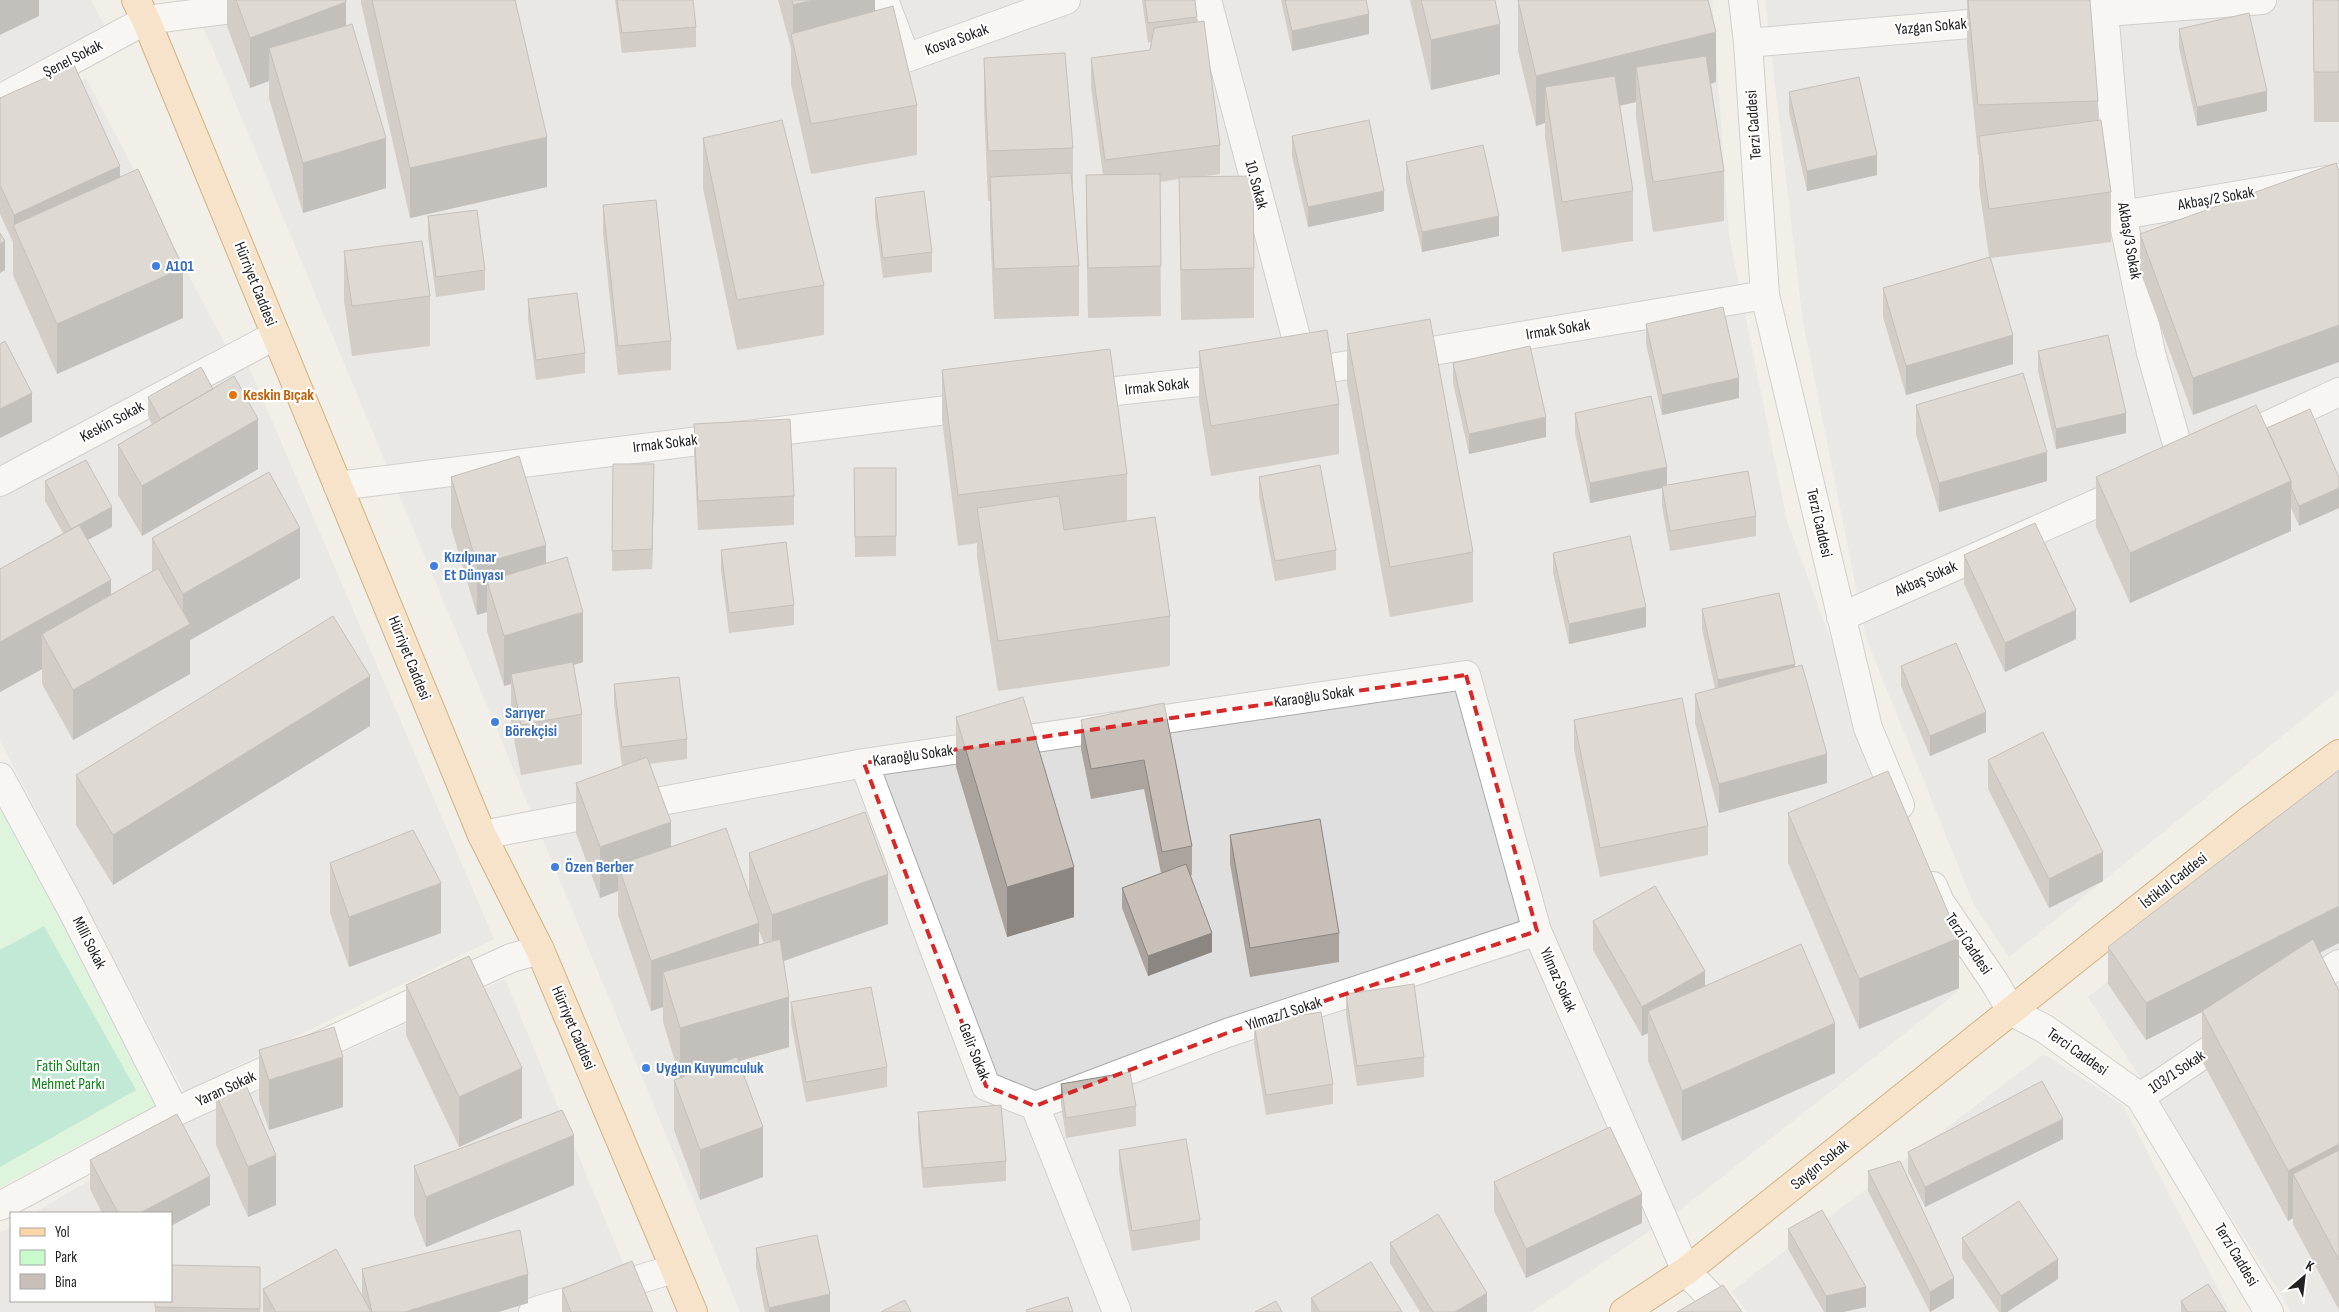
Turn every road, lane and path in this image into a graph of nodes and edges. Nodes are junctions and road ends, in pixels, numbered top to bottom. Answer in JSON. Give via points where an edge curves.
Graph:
{"nodes":[{"id":1,"x":302,"y":0,"type":"edge"},
{"id":2,"x":884,"y":0,"type":"edge"},
{"id":3,"x":1066,"y":0,"type":"edge"},
{"id":4,"x":1207,"y":0,"type":"edge"},
{"id":5,"x":1744,"y":0,"type":"edge"},
{"id":6,"x":2262,"y":0,"type":"edge"},
{"id":7,"x":2105,"y":6,"type":"edge"},
{"id":8,"x":141,"y":10,"type":"edge"},
{"id":9,"x":1748,"y":43,"type":"junction"},
{"id":10,"x":0,"y":99,"type":"edge"},
{"id":11,"x":2339,"y":178,"type":"edge"},
{"id":12,"x":2122,"y":215,"type":"junction"},
{"id":13,"x":1765,"y":296,"type":"junction"},
{"id":14,"x":276,"y":335,"type":"junction"},
{"id":15,"x":1305,"y":371,"type":"junction"},
{"id":16,"x":2339,"y":392,"type":"edge"},
{"id":17,"x":1052,"y":398,"type":"edge"},
{"id":18,"x":1004,"y":403,"type":"edge"},
{"id":19,"x":2183,"y":465,"type":"junction"},
{"id":20,"x":0,"y":482,"type":"edge"},
{"id":21,"x":338,"y":486,"type":"junction"},
{"id":22,"x":1841,"y":617,"type":"junction"},
{"id":23,"x":1466,"y":675,"type":"joint"},
{"id":24,"x":2339,"y":754,"type":"edge"},
{"id":25,"x":864,"y":763,"type":"junction"},
{"id":26,"x":0,"y":777,"type":"edge"},
{"id":27,"x":1910,"y":829,"type":"edge"},
{"id":28,"x":482,"y":835,"type":"junction"},
{"id":29,"x":1925,"y":866,"type":"edge"},
{"id":30,"x":1537,"y":931,"type":"junction"},
{"id":31,"x":540,"y":950,"type":"junction"},
{"id":32,"x":2333,"y":968,"type":"edge"},
{"id":33,"x":2339,"y":997,"type":"edge"},
{"id":34,"x":2279,"y":1004,"type":"edge"},
{"id":35,"x":2012,"y":1012,"type":"junction"},
{"id":36,"x":2254,"y":1020,"type":"edge"},
{"id":37,"x":2140,"y":1097,"type":"junction"},
{"id":38,"x":1035,"y":1106,"type":"junction"},
{"id":39,"x":175,"y":1112,"type":"junction"},
{"id":40,"x":0,"y":1206,"type":"edge"},
{"id":41,"x":673,"y":1270,"type":"junction"},
{"id":42,"x":1686,"y":1271,"type":"junction"},
{"id":43,"x":534,"y":1312,"type":"edge"},
{"id":44,"x":693,"y":1312,"type":"edge"},
{"id":45,"x":1117,"y":1312,"type":"edge"},
{"id":46,"x":1624,"y":1312,"type":"edge"},
{"id":47,"x":1721,"y":1312,"type":"edge"},
{"id":48,"x":2269,"y":1312,"type":"edge"}],
"edges":[{"from":1,"to":8,"type":"street"},
{"from":2,"to":3,"type":"street","name":"Kosva Sokak","via":[[906,58]]},
{"from":4,"to":15,"type":"street","name":"10. Sokak"},
{"from":5,"to":9,"type":"street","name":"Terzi Caddesi"},
{"from":6,"to":7,"type":"street","name":"Yazgan Sokak"},
{"from":7,"to":9,"type":"street","name":"Yazgan Sokak"},
{"from":7,"to":12,"type":"street","name":"Akbaş/3 Sokak"},
{"from":8,"to":10,"type":"street","name":"Şenel Sokak"},
{"from":8,"to":14,"type":"main road","name":"Hürriyet Caddesi"},
{"from":9,"to":13,"type":"street","name":"Terzi Caddesi"},
{"from":11,"to":12,"type":"street","name":"Akbaş/2 Sokak"},
{"from":12,"to":19,"type":"street","name":"Akbaş/3 Sokak","via":[[2151,354]]},
{"from":13,"to":15,"type":"street","name":"Irmak Sokak"},
{"from":13,"to":22,"type":"street","name":"Terzi Caddesi"},
{"from":14,"to":20,"type":"street","name":"Keskin Sokak"},
{"from":14,"to":21,"type":"main road","name":"Hürriyet Caddesi"},
{"from":15,"to":17,"type":"street","name":"Irmak Sokak"},
{"from":16,"to":19,"type":"street","name":"Akbaş Sokak"},
{"from":18,"to":21,"type":"street","name":"Irmak Sokak"},
{"from":19,"to":22,"type":"street","name":"Akbaş Sokak"},
{"from":21,"to":28,"type":"main road","name":"Hürriyet Caddesi"},
{"from":22,"to":27,"type":"street","name":"Terzi Caddesi","via":[[1868,728]]},
{"from":23,"to":25,"type":"street","name":"Karaoğlu Sokak"},
{"from":23,"to":30,"type":"street","name":"Yılmaz Sokak"},
{"from":24,"to":35,"type":"main road","name":"İstiklal Caddesi","via":[[2251,820]]},
{"from":25,"to":28,"type":"street","name":"Karaoğlu Sokak"},
{"from":25,"to":38,"type":"street","name":"Gelir Sokak","via":[[986,1086]]},
{"from":26,"to":39,"type":"street","name":"Milli Sokak"},
{"from":28,"to":31,"type":"main road","name":"Hürriyet Caddesi"},
{"from":29,"to":35,"type":"street","name":"Terzi Caddesi","via":[[1940,902]]},
{"from":30,"to":38,"type":"street","name":"Yılmaz/1 Sokak","via":[[1227,1033]]},
{"from":30,"to":42,"type":"street","name":"Yılmaz Sokak"},
{"from":31,"to":39,"type":"street","name":"Yaran Sokak","via":[[511,958]]},
{"from":31,"to":41,"type":"main road","name":"Hürriyet Caddesi"},
{"from":32,"to":33,"type":"street"},
{"from":32,"to":34,"type":"street"},
{"from":35,"to":37,"type":"street","name":"Terci Caddesi","via":[[2045,1029]]},
{"from":35,"to":42,"type":"main road","name":"Saygın Sokak"},
{"from":36,"to":37,"type":"street","name":"103/1 Sokak"},
{"from":37,"to":48,"type":"street","name":"Terzi Caddesi"},
{"from":38,"to":45,"type":"street"},
{"from":39,"to":40,"type":"street","name":"Yaran Sokak"},
{"from":41,"to":43,"type":"street"},
{"from":41,"to":44,"type":"main road","name":"Hürriyet Caddesi"},
{"from":42,"to":46,"type":"main road","name":"Saygın Sokak"},
{"from":42,"to":47,"type":"street"}]}
